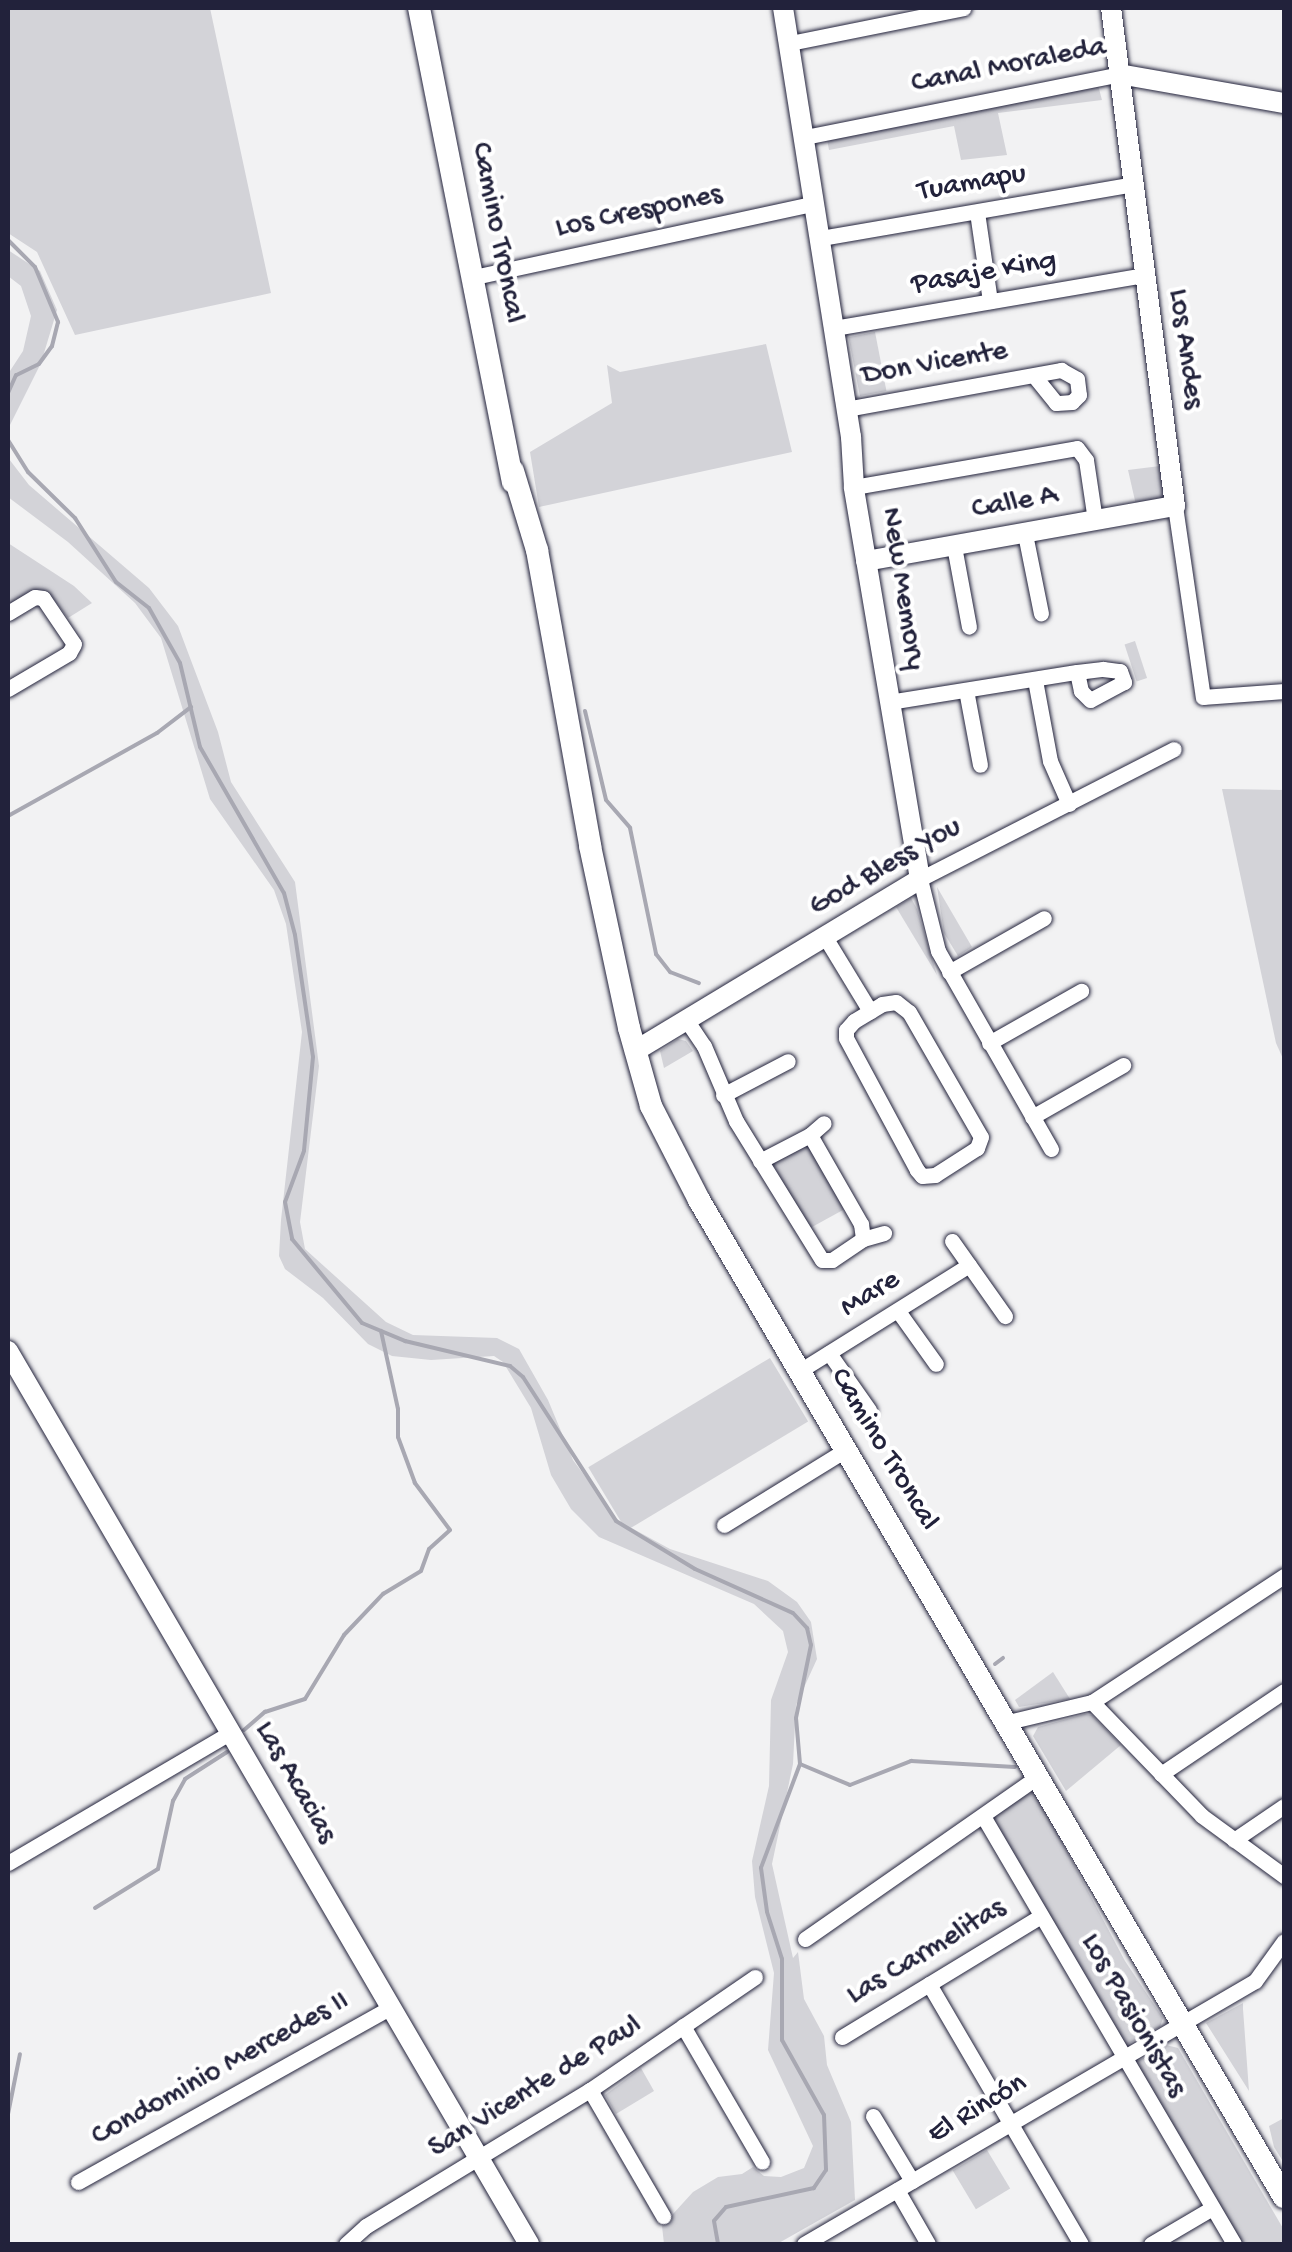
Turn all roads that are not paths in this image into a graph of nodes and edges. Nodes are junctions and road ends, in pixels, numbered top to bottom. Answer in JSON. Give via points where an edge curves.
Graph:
{"nodes":[{"id":1,"x":419,"y":8,"type":"edge"},
{"id":2,"x":784,"y":8,"type":"edge"},
{"id":3,"x":964,"y":8,"type":"edge"},
{"id":4,"x":1111,"y":8,"type":"edge"},
{"id":5,"x":790,"y":43,"type":"junction"},
{"id":6,"x":1119,"y":74,"type":"junction"},
{"id":7,"x":1284,"y":104,"type":"edge"},
{"id":8,"x":805,"y":137,"type":"junction"},
{"id":9,"x":1133,"y":184,"type":"junction"},
{"id":10,"x":815,"y":203,"type":"junction"},
{"id":11,"x":978,"y":212,"type":"junction"},
{"id":12,"x":821,"y":238,"type":"junction"},
{"id":13,"x":1144,"y":275,"type":"junction"},
{"id":14,"x":474,"y":277,"type":"junction"},
{"id":15,"x":990,"y":301,"type":"junction"},
{"id":16,"x":834,"y":328,"type":"junction"},
{"id":17,"x":1034,"y":376,"type":"dead end"},
{"id":18,"x":846,"y":409,"type":"junction"},
{"id":19,"x":854,"y":487,"type":"junction"},
{"id":20,"x":1175,"y":506,"type":"junction"},
{"id":21,"x":1095,"y":520,"type":"junction"},
{"id":22,"x":1026,"y":534,"type":"junction"},
{"id":23,"x":954,"y":546,"type":"junction"},
{"id":24,"x":866,"y":561,"type":"junction"},
{"id":25,"x":8,"y":613,"type":"edge"},
{"id":26,"x":1041,"y":613,"type":"dead end"},
{"id":27,"x":969,"y":627,"type":"dead end"},
{"id":28,"x":1078,"y":672,"type":"dead end"},
{"id":29,"x":1035,"y":680,"type":"junction"},
{"id":30,"x":10,"y":681,"type":"edge"},
{"id":31,"x":966,"y":690,"type":"junction"},
{"id":32,"x":1284,"y":691,"type":"edge"},
{"id":33,"x":889,"y":702,"type":"junction"},
{"id":34,"x":1174,"y":749,"type":"dead end"},
{"id":35,"x":980,"y":765,"type":"dead end"},
{"id":36,"x":1068,"y":804,"type":"junction"},
{"id":37,"x":920,"y":879,"type":"junction"},
{"id":38,"x":1044,"y":918,"type":"dead end"},
{"id":39,"x":825,"y":937,"type":"junction"},
{"id":40,"x":949,"y":972,"type":"junction"},
{"id":41,"x":1081,"y":990,"type":"dead end"},
{"id":42,"x":870,"y":1010,"type":"junction"},
{"id":43,"x":687,"y":1021,"type":"junction"},
{"id":44,"x":989,"y":1043,"type":"junction"},
{"id":45,"x":636,"y":1052,"type":"junction"},
{"id":46,"x":788,"y":1061,"type":"dead end"},
{"id":47,"x":1123,"y":1065,"type":"dead end"},
{"id":48,"x":724,"y":1096,"type":"junction"},
{"id":49,"x":1032,"y":1117,"type":"junction"},
{"id":50,"x":824,"y":1122,"type":"dead end"},
{"id":51,"x":810,"y":1135,"type":"junction"},
{"id":52,"x":1051,"y":1150,"type":"dead end"},
{"id":53,"x":760,"y":1160,"type":"junction"},
{"id":54,"x":884,"y":1233,"type":"dead end"},
{"id":55,"x":863,"y":1239,"type":"junction"},
{"id":56,"x":952,"y":1241,"type":"dead end"},
{"id":57,"x":969,"y":1265,"type":"junction"},
{"id":58,"x":898,"y":1311,"type":"junction"},
{"id":59,"x":1005,"y":1316,"type":"dead end"},
{"id":60,"x":8,"y":1351,"type":"edge"},
{"id":61,"x":829,"y":1353,"type":"junction"},
{"id":62,"x":936,"y":1364,"type":"dead end"},
{"id":63,"x":800,"y":1370,"type":"junction"},
{"id":64,"x":869,"y":1410,"type":"dead end"},
{"id":65,"x":847,"y":1449,"type":"junction"},
{"id":66,"x":724,"y":1524,"type":"dead end"},
{"id":67,"x":1284,"y":1576,"type":"edge"},
{"id":68,"x":1284,"y":1691,"type":"edge"},
{"id":69,"x":1092,"y":1702,"type":"junction"},
{"id":70,"x":1008,"y":1722,"type":"junction"},
{"id":71,"x":230,"y":1733,"type":"junction"},
{"id":72,"x":1161,"y":1774,"type":"junction"},
{"id":73,"x":1040,"y":1776,"type":"junction"},
{"id":74,"x":1284,"y":1806,"type":"edge"},
{"id":75,"x":983,"y":1816,"type":"junction"},
{"id":76,"x":1234,"y":1840,"type":"junction"},
{"id":77,"x":8,"y":1863,"type":"edge"},
{"id":78,"x":1284,"y":1876,"type":"edge"},
{"id":79,"x":1041,"y":1916,"type":"junction"},
{"id":80,"x":805,"y":1939,"type":"dead end"},
{"id":81,"x":1284,"y":1941,"type":"edge"},
{"id":82,"x":755,"y":1977,"type":"dead end"},
{"id":83,"x":929,"y":1984,"type":"junction"},
{"id":84,"x":390,"y":2007,"type":"junction"},
{"id":85,"x":1182,"y":2023,"type":"junction"},
{"id":86,"x":684,"y":2026,"type":"junction"},
{"id":87,"x":842,"y":2037,"type":"dead end"},
{"id":88,"x":1122,"y":2056,"type":"junction"},
{"id":89,"x":590,"y":2090,"type":"junction"},
{"id":90,"x":872,"y":2116,"type":"dead end"},
{"id":91,"x":1010,"y":2123,"type":"junction"},
{"id":92,"x":479,"y":2159,"type":"junction"},
{"id":93,"x":762,"y":2162,"type":"dead end"},
{"id":94,"x":912,"y":2181,"type":"junction"},
{"id":95,"x":78,"y":2182,"type":"dead end"},
{"id":96,"x":896,"y":2190,"type":"junction"},
{"id":97,"x":1284,"y":2196,"type":"edge"},
{"id":98,"x":1212,"y":2208,"type":"junction"},
{"id":99,"x":663,"y":2216,"type":"dead end"},
{"id":100,"x":346,"y":2244,"type":"edge"},
{"id":101,"x":529,"y":2244,"type":"edge"},
{"id":102,"x":804,"y":2244,"type":"edge"},
{"id":103,"x":928,"y":2244,"type":"edge"},
{"id":104,"x":1081,"y":2244,"type":"edge"},
{"id":105,"x":1151,"y":2244,"type":"edge"},
{"id":106,"x":1234,"y":2244,"type":"edge"}],
"edges":[{"from":1,"to":14,"type":"main road","name":"Camino Troncal"},
{"from":2,"to":5,"type":"street","name":"New Memory"},
{"from":3,"to":5,"type":"street"},
{"from":4,"to":6,"type":"street","name":"Los Andes"},
{"from":5,"to":8,"type":"street","name":"New Memory"},
{"from":6,"to":7,"type":"street","name":"Canal Moraleda"},
{"from":6,"to":8,"type":"street","name":"Canal Moraleda"},
{"from":6,"to":9,"type":"street","name":"Los Andes"},
{"from":8,"to":10,"type":"street","name":"New Memory"},
{"from":9,"to":11,"type":"street","name":"Tuamapu"},
{"from":9,"to":13,"type":"street","name":"Los Andes"},
{"from":10,"to":12,"type":"street","name":"New Memory"},
{"from":10,"to":14,"type":"street","name":"Los Crespones"},
{"from":11,"to":12,"type":"street","name":"Tuamapu"},
{"from":11,"to":15,"type":"street"},
{"from":12,"to":16,"type":"street","name":"New Memory"},
{"from":13,"to":15,"type":"street","name":"Pasaje King"},
{"from":13,"to":20,"type":"street","name":"Los Andes"},
{"from":14,"to":45,"type":"main road","name":"Camino Troncal","via":[[513,470],[537,550]]},
{"from":15,"to":16,"type":"street","name":"Pasaje King"},
{"from":16,"to":18,"type":"street","name":"New Memory"},
{"from":17,"to":18,"type":"street","name":"Don Vicente"},
{"from":18,"to":19,"type":"street","name":"New Memory"},
{"from":19,"to":21,"type":"street","via":[[1077,448],[1086,460]]},
{"from":19,"to":24,"type":"street","name":"New Memory"},
{"from":20,"to":21,"type":"street","name":"Calle A"},
{"from":20,"to":32,"type":"street","name":"Los Andes","via":[[1203,698]]},
{"from":21,"to":22,"type":"street","name":"Calle A"},
{"from":22,"to":23,"type":"street","name":"Calle A"},
{"from":22,"to":26,"type":"street"},
{"from":23,"to":24,"type":"street","name":"Calle A"},
{"from":23,"to":27,"type":"street"},
{"from":24,"to":33,"type":"street","name":"New Memory"},
{"from":25,"to":30,"type":"street","via":[[43,598],[74,644],[69,653]]},
{"from":28,"to":29,"type":"street"},
{"from":29,"to":31,"type":"street"},
{"from":29,"to":36,"type":"street","via":[[1050,762]]},
{"from":31,"to":33,"type":"street"},
{"from":31,"to":35,"type":"street"},
{"from":33,"to":37,"type":"street","name":"New Memory"},
{"from":34,"to":36,"type":"street","name":"God Bless You"},
{"from":36,"to":37,"type":"street","name":"God Bless You"},
{"from":37,"to":39,"type":"street","name":"God Bless You"},
{"from":37,"to":40,"type":"street","name":"New Memory","via":[[931,933]]},
{"from":38,"to":40,"type":"street"},
{"from":39,"to":42,"type":"street"},
{"from":39,"to":43,"type":"street","name":"God Bless You"},
{"from":40,"to":44,"type":"street","name":"New Memory"},
{"from":41,"to":44,"type":"street"},
{"from":42,"to":42,"type":"street","via":[[846,1030],[850,1050],[917,1170],[935,1175],[978,1148],[981,1138],[905,1007],[889,1003]]},
{"from":43,"to":45,"type":"street","name":"God Bless You"},
{"from":43,"to":48,"type":"street"},
{"from":44,"to":49,"type":"street","name":"New Memory"},
{"from":45,"to":63,"type":"main road","name":"Camino Troncal","via":[[671,1150]]},
{"from":46,"to":48,"type":"street"},
{"from":47,"to":49,"type":"street"},
{"from":48,"to":53,"type":"street"},
{"from":49,"to":52,"type":"street","name":"New Memory"},
{"from":50,"to":51,"type":"street"},
{"from":51,"to":53,"type":"street"},
{"from":51,"to":55,"type":"street","via":[[861,1224]]},
{"from":53,"to":55,"type":"street","via":[[822,1260]]},
{"from":54,"to":55,"type":"street"},
{"from":56,"to":57,"type":"street"},
{"from":57,"to":58,"type":"street","name":"Mare"},
{"from":57,"to":59,"type":"street"},
{"from":58,"to":61,"type":"street","name":"Mare"},
{"from":58,"to":62,"type":"street"},
{"from":60,"to":71,"type":"street","name":"Las Acacias"},
{"from":61,"to":63,"type":"street","name":"Mare"},
{"from":61,"to":64,"type":"street"},
{"from":63,"to":65,"type":"main road","name":"Camino Troncal"},
{"from":65,"to":66,"type":"street"},
{"from":65,"to":70,"type":"main road","name":"Camino Troncal"},
{"from":67,"to":69,"type":"street"},
{"from":68,"to":72,"type":"street"},
{"from":69,"to":70,"type":"street"},
{"from":69,"to":72,"type":"street"},
{"from":70,"to":73,"type":"main road","name":"Camino Troncal"},
{"from":71,"to":77,"type":"street"},
{"from":71,"to":84,"type":"street","name":"Las Acacias"},
{"from":72,"to":76,"type":"street"},
{"from":73,"to":75,"type":"street"},
{"from":73,"to":85,"type":"main road","name":"Camino Troncal"},
{"from":74,"to":76,"type":"street"},
{"from":75,"to":79,"type":"street","name":"Los Pasionistas"},
{"from":75,"to":80,"type":"street"},
{"from":76,"to":78,"type":"street"},
{"from":79,"to":83,"type":"street","name":"Las Carmelitas"},
{"from":79,"to":88,"type":"street","name":"Los Pasionistas"},
{"from":81,"to":85,"type":"street","name":"El Rincón","via":[[1256,1981]]},
{"from":82,"to":86,"type":"street","name":"San Vicente de Paul"},
{"from":83,"to":87,"type":"street","name":"Las Carmelitas"},
{"from":83,"to":91,"type":"street"},
{"from":84,"to":92,"type":"street","name":"Las Acacias"},
{"from":84,"to":95,"type":"street","name":"Condominio Mercedes II"},
{"from":85,"to":88,"type":"street","name":"El Rincón"},
{"from":85,"to":97,"type":"main road","name":"Camino Troncal"},
{"from":86,"to":89,"type":"street","name":"San Vicente de Paul"},
{"from":86,"to":93,"type":"street"},
{"from":88,"to":91,"type":"street","name":"El Rincón"},
{"from":88,"to":98,"type":"street","name":"Los Pasionistas"},
{"from":89,"to":92,"type":"street","name":"San Vicente de Paul"},
{"from":89,"to":99,"type":"street"},
{"from":90,"to":94,"type":"street"},
{"from":91,"to":94,"type":"street","name":"El Rincón"},
{"from":91,"to":104,"type":"street"},
{"from":92,"to":100,"type":"street","name":"San Vicente de Paul"},
{"from":92,"to":101,"type":"street","name":"Las Acacias"},
{"from":94,"to":96,"type":"street","name":"El Rincón"},
{"from":96,"to":102,"type":"street","name":"El Rincón"},
{"from":96,"to":103,"type":"street"},
{"from":98,"to":105,"type":"street"},
{"from":98,"to":106,"type":"street","name":"Los Pasionistas"}]}
